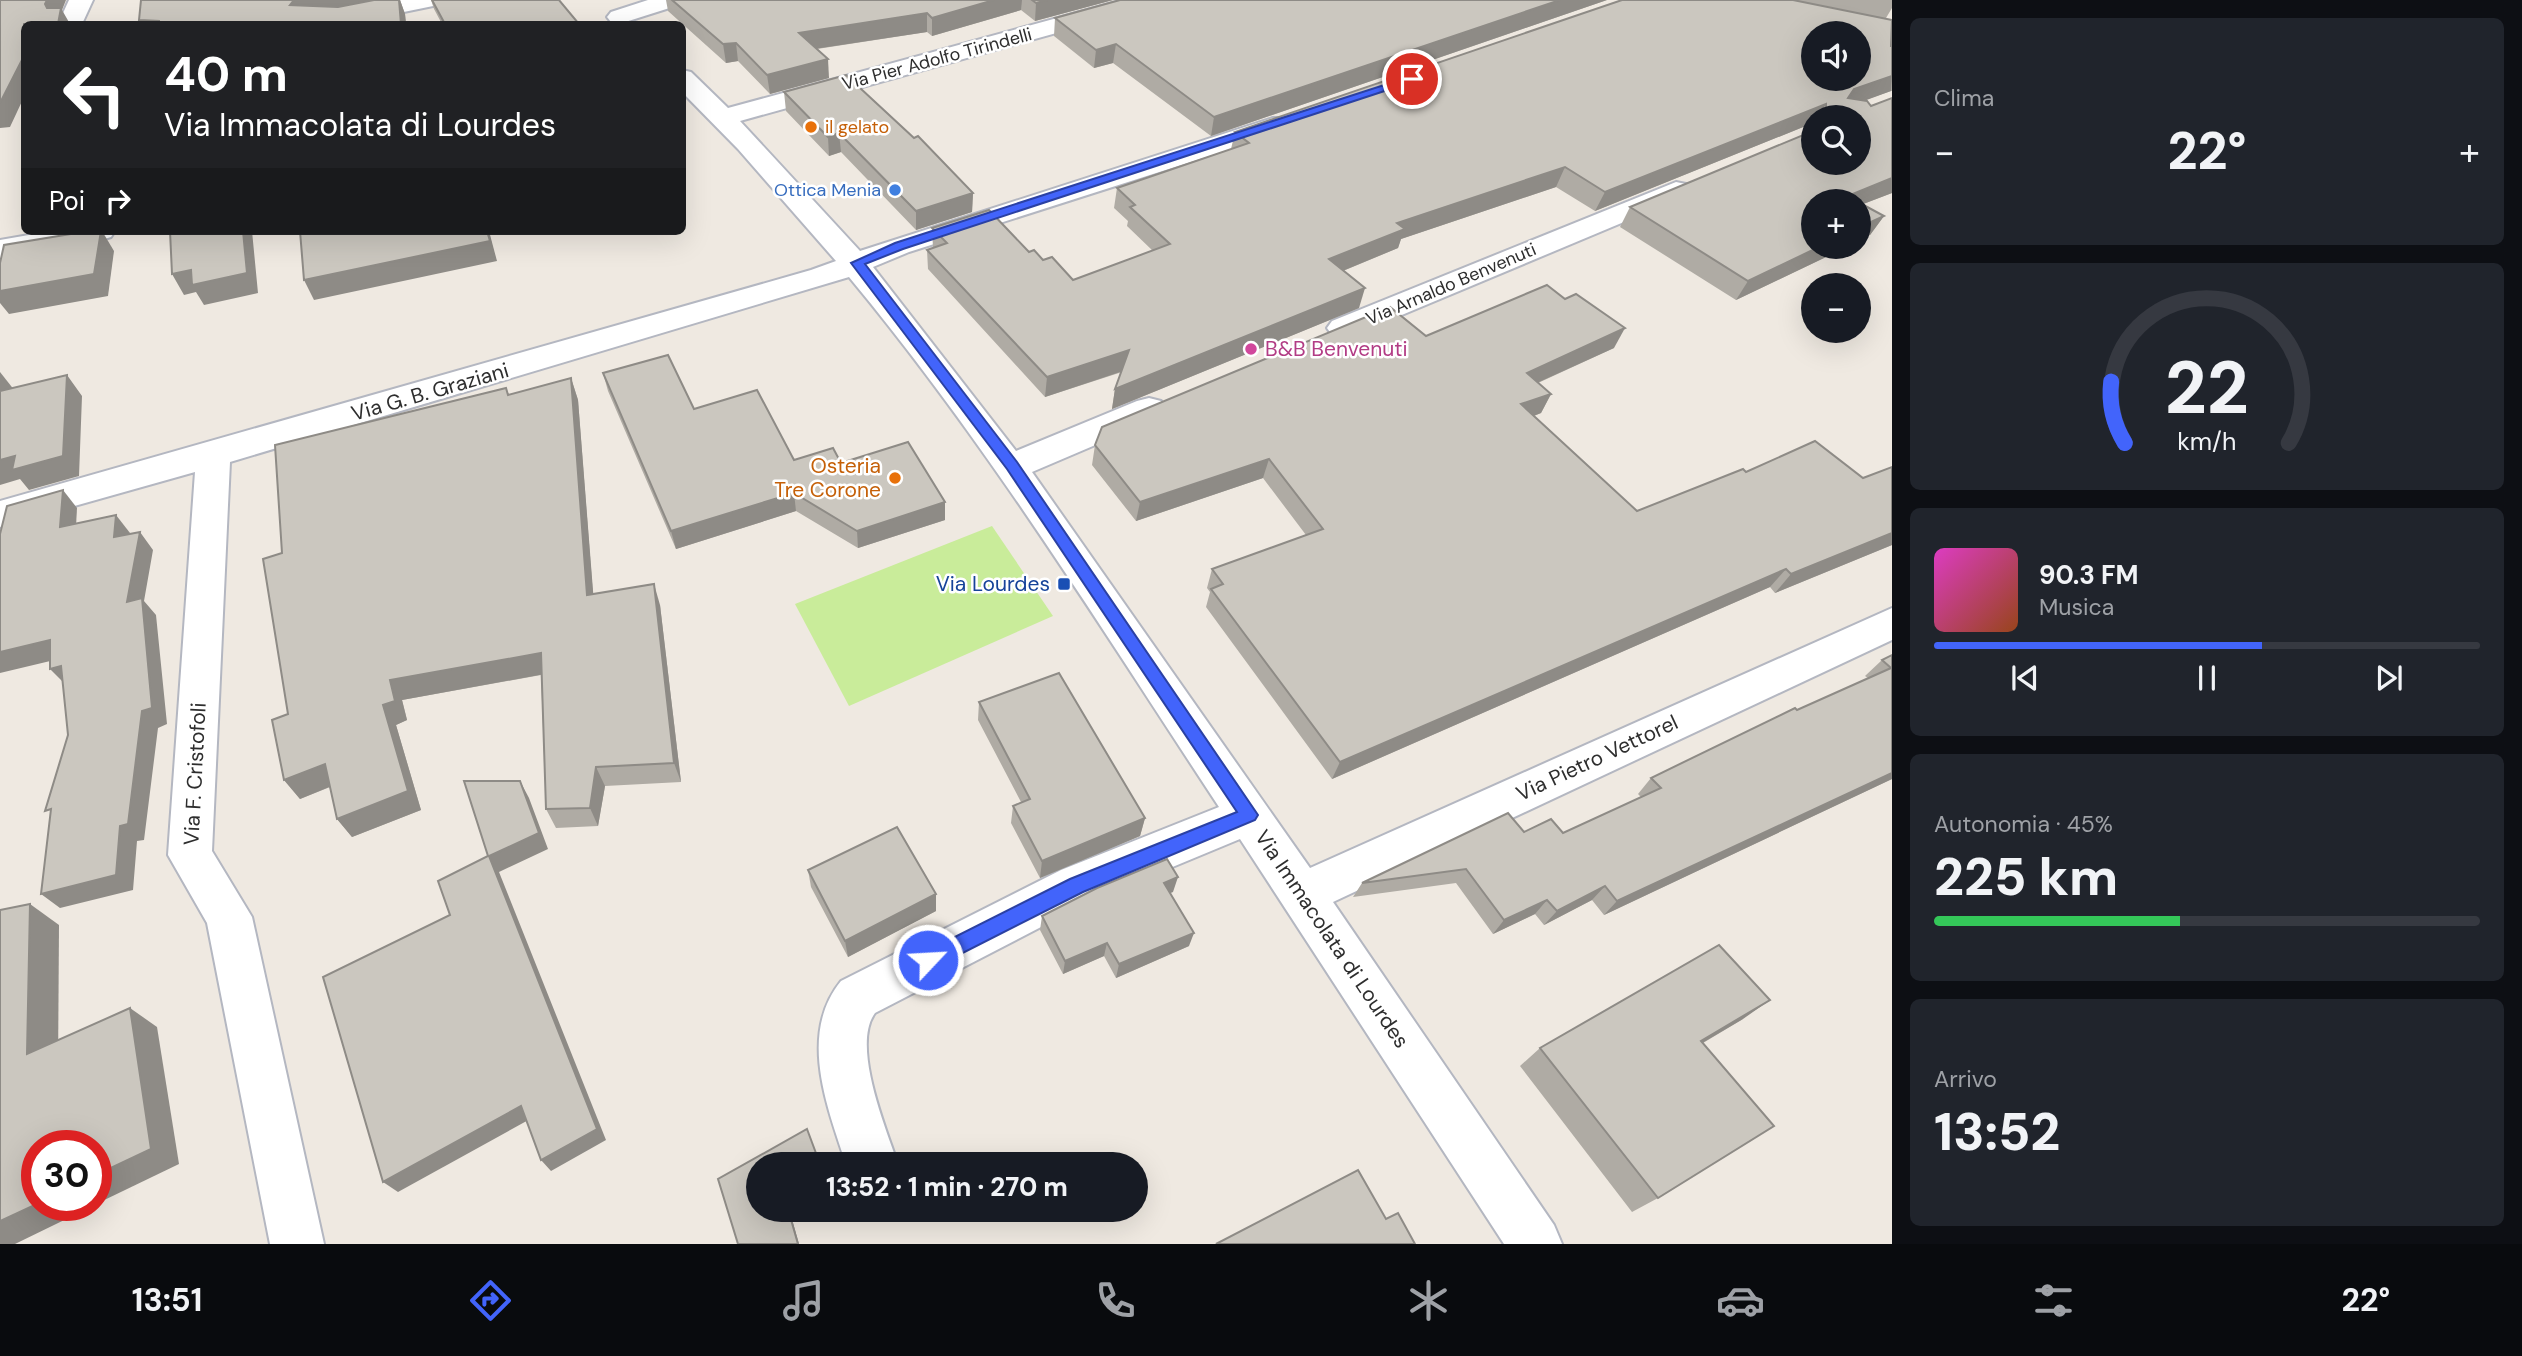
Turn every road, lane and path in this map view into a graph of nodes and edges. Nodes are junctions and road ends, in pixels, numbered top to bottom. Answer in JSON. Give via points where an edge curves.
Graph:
{"nodes":[{"id":1,"x":81,"y":0,"type":"edge"},
{"id":2,"x":430,"y":0,"type":"edge"},
{"id":3,"x":601,"y":0,"type":"edge"},
{"id":4,"x":671,"y":0,"type":"edge"},
{"id":5,"x":1149,"y":0,"type":"edge"},
{"id":6,"x":71,"y":21,"type":"edge"},
{"id":7,"x":328,"y":21,"type":"edge"},
{"id":8,"x":623,"y":21,"type":"edge"},
{"id":9,"x":686,"y":81,"type":"edge"},
{"id":10,"x":722,"y":114,"type":"junction"},
{"id":11,"x":1307,"y":116,"type":"edge"},
{"id":12,"x":686,"y":118,"type":"edge"},
{"id":13,"x":1697,"y":182,"type":"edge"},
{"id":14,"x":79,"y":235,"type":"edge"},
{"id":15,"x":0,"y":249,"type":"edge"},
{"id":16,"x":857,"y":263,"type":"junction"},
{"id":17,"x":1322,"y":337,"type":"edge"},
{"id":18,"x":1180,"y":396,"type":"edge"},
{"id":19,"x":213,"y":455,"type":"junction"},
{"id":20,"x":1012,"y":466,"type":"junction"},
{"id":21,"x":0,"y":514,"type":"edge"},
{"id":22,"x":1892,"y":623,"type":"edge"},
{"id":23,"x":1249,"y":815,"type":"junction"},
{"id":24,"x":1302,"y":894,"type":"junction"},
{"id":25,"x":868,"y":1152,"type":"edge"},
{"id":26,"x":297,"y":1244,"type":"edge"},
{"id":27,"x":1535,"y":1244,"type":"edge"}],
"edges":[{"from":1,"to":6,"type":"street"},
{"from":2,"to":7,"type":"street"},
{"from":3,"to":8,"type":"street"},
{"from":4,"to":8,"type":"street"},
{"from":5,"to":10,"type":"street","name":"Via Pier Adolfo Tirindelli"},
{"from":9,"to":10,"type":"street","name":"Via Immacolata di Lourdes"},
{"from":10,"to":12,"type":"street","name":"Via Pier Adolfo Tirindelli"},
{"from":10,"to":16,"type":"street","name":"Via Immacolata di Lourdes"},
{"from":11,"to":16,"type":"street","name":"Via G. B. Graziani"},
{"from":13,"to":17,"type":"street","name":"Via Arnaldo Benvenuti"},
{"from":14,"to":15,"type":"street"},
{"from":16,"to":19,"type":"street","name":"Via G. B. Graziani","via":[[809,281]]},
{"from":16,"to":20,"type":"street","name":"Via Immacolata di Lourdes"},
{"from":18,"to":20,"type":"street"},
{"from":19,"to":21,"type":"street","name":"Via G. B. Graziani"},
{"from":19,"to":26,"type":"street","name":"Via F. Cristofoli","via":[[191,855],[229,917]]},
{"from":20,"to":23,"type":"street","name":"Via Immacolata di Lourdes"},
{"from":22,"to":24,"type":"street","name":"Via Pietro Vettorel"},
{"from":23,"to":24,"type":"street","name":"Via Immacolata di Lourdes"},
{"from":23,"to":25,"type":"street","via":[[1077,886],[858,997],[845,1016],[842,1040],[853,1109]]},
{"from":24,"to":27,"type":"street","name":"Via Immacolata di Lourdes"}]}
